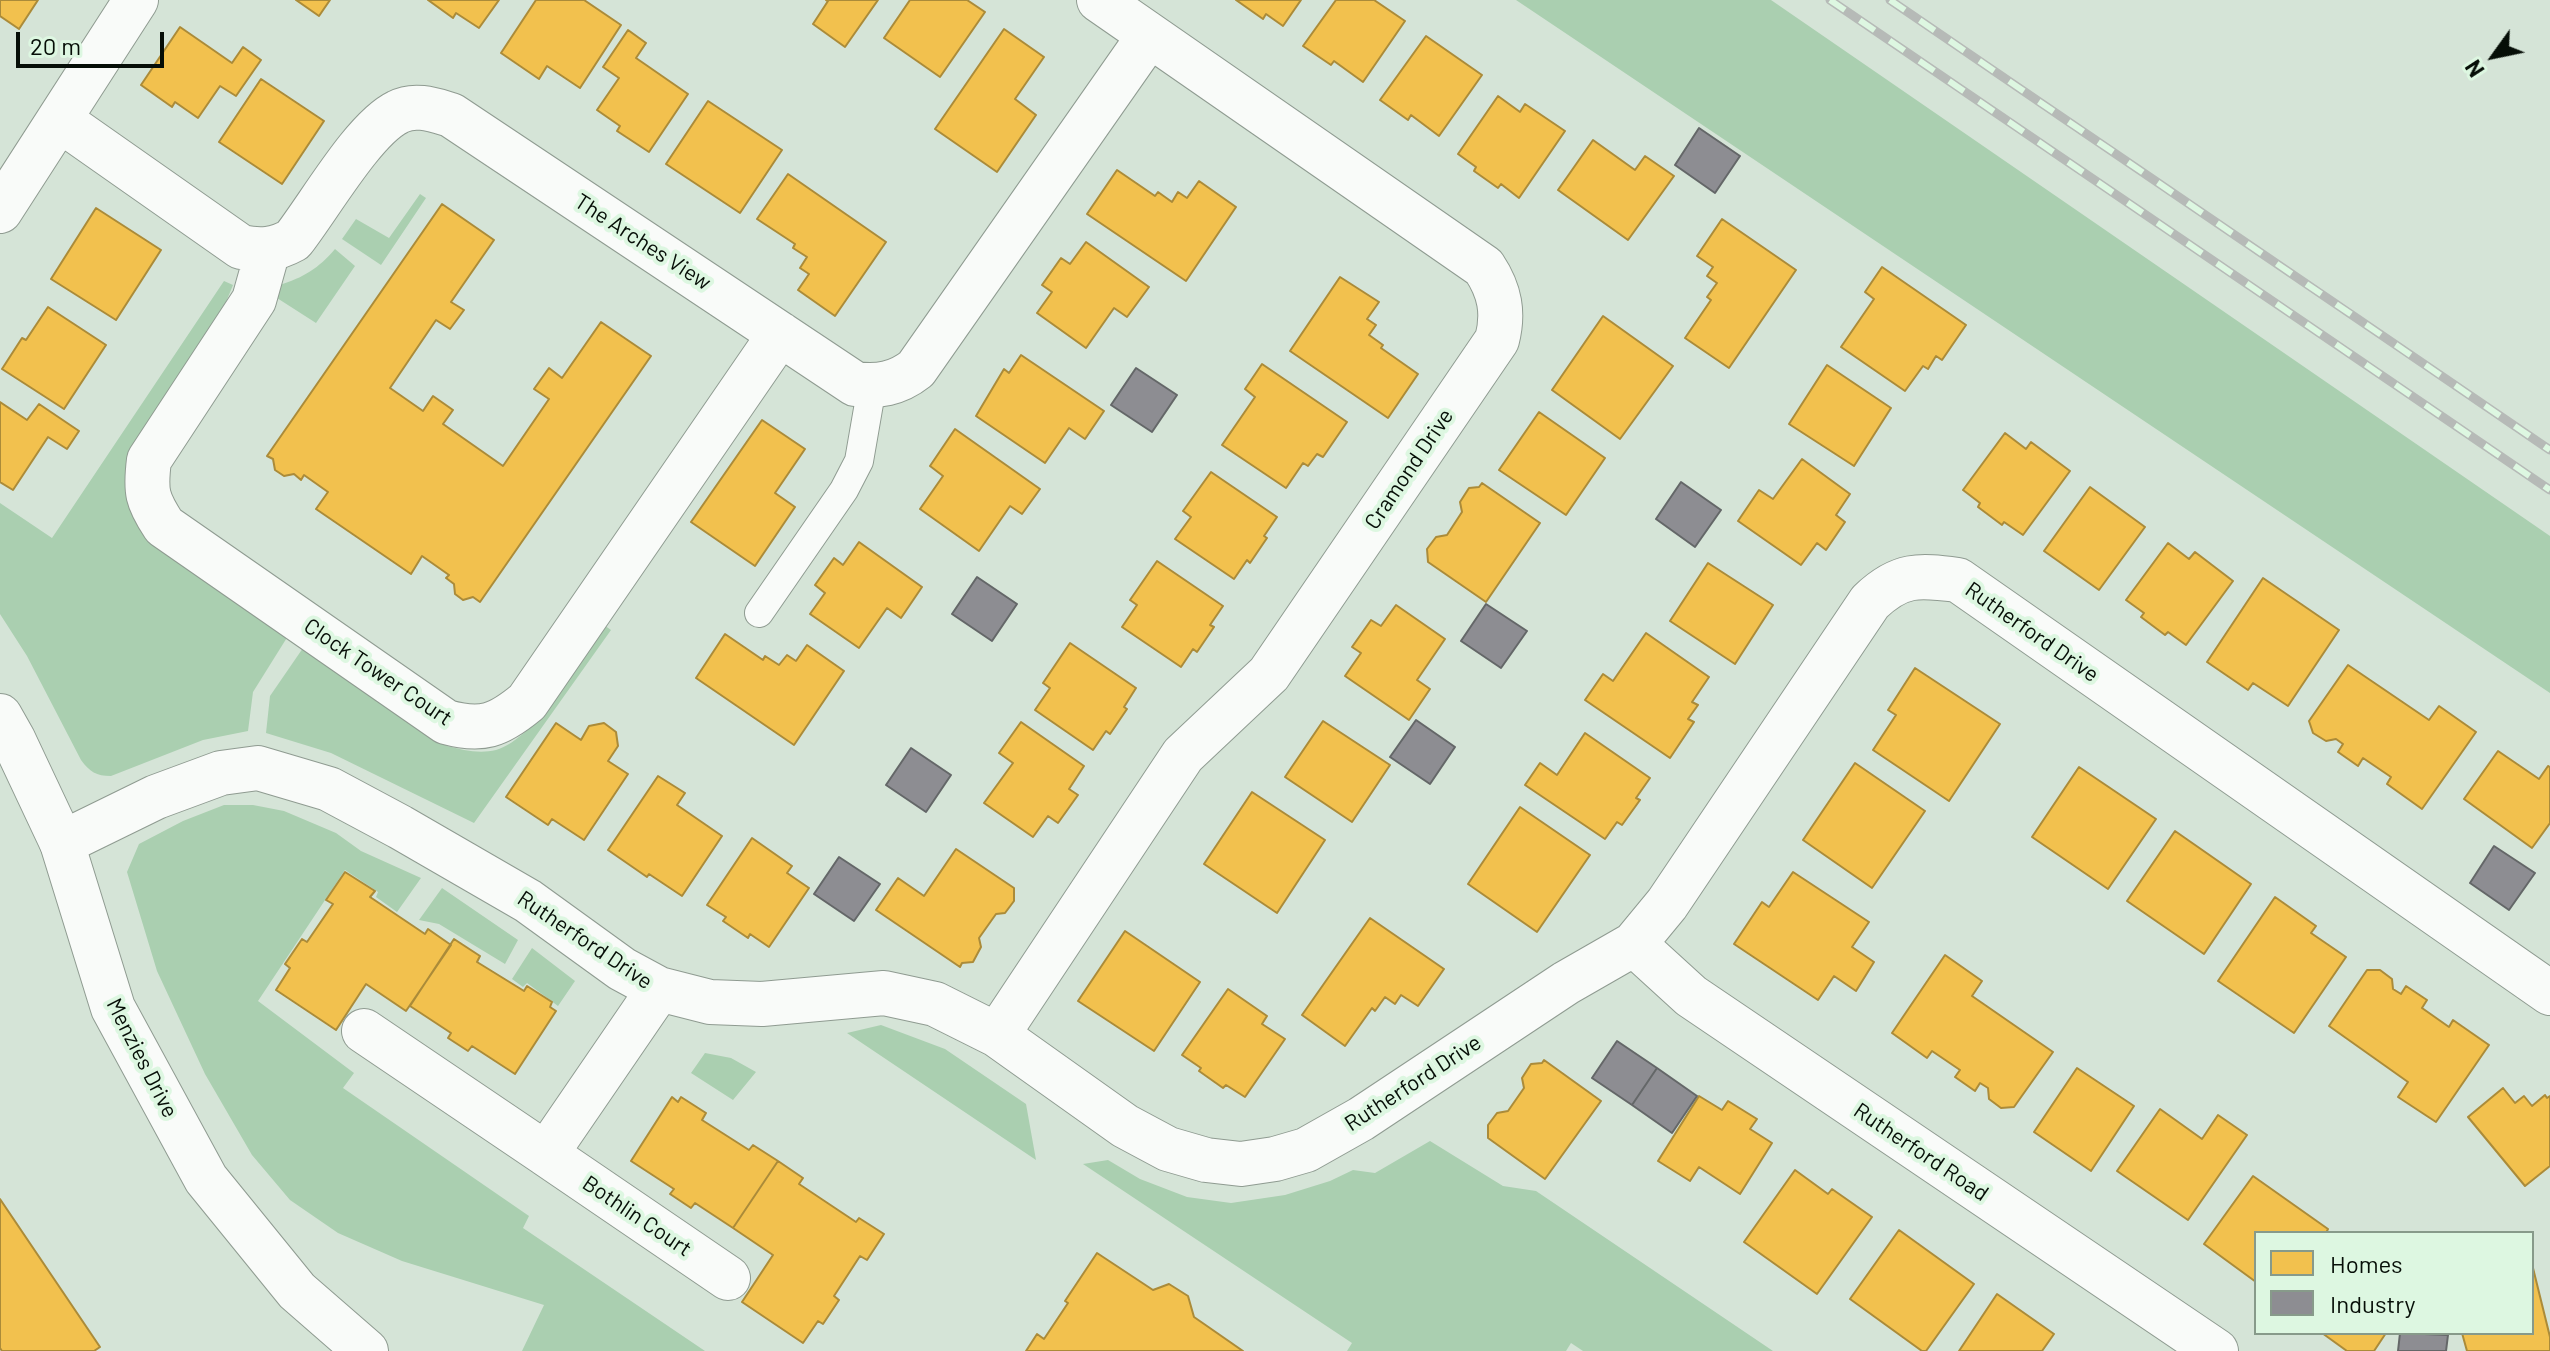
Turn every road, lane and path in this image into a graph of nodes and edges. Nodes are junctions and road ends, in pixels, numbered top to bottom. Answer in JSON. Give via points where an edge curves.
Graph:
{"nodes":[{"id":1,"x":136,"y":0,"type":"edge"},
{"id":2,"x":1099,"y":0,"type":"edge"},
{"id":3,"x":1149,"y":36,"type":"junction"},
{"id":4,"x":60,"y":120,"type":"junction"},
{"id":5,"x":0,"y":211,"type":"edge"},
{"id":6,"x":268,"y":250,"type":"junction"},
{"id":7,"x":780,"y":334,"type":"junction"},
{"id":8,"x":872,"y":386,"type":"junction"},
{"id":9,"x":759,"y":613,"type":"dead end"},
{"id":10,"x":0,"y":716,"type":"edge"},
{"id":11,"x":62,"y":843,"type":"junction"},
{"id":12,"x":1634,"y":944,"type":"junction"},
{"id":13,"x":659,"y":989,"type":"junction"},
{"id":14,"x":2550,"y":993,"type":"edge"},
{"id":15,"x":364,"y":1031,"type":"dead end"},
{"id":16,"x":997,"y":1035,"type":"junction"},
{"id":17,"x":546,"y":1154,"type":"junction"},
{"id":18,"x":728,"y":1278,"type":"dead end"},
{"id":19,"x":366,"y":1351,"type":"edge"},
{"id":20,"x":2216,"y":1351,"type":"edge"}],
"edges":[{"from":1,"to":4,"type":"street"},
{"from":2,"to":3,"type":"street","name":"Cramond Drive"},
{"from":3,"to":8,"type":"street","via":[[916,369],[903,379]]},
{"from":3,"to":16,"type":"street","name":"Cramond Drive","via":[[1484,267],[1495,284],[1502,322],[1497,340],[1269,674],[1183,755]]},
{"from":4,"to":5,"type":"street"},
{"from":4,"to":6,"type":"street","via":[[241,247]]},
{"from":6,"to":7,"type":"street","name":"The Arches View","via":[[293,240],[375,128],[399,111],[424,107],[451,115]]},
{"from":6,"to":7,"type":"street","name":"Clock Tower Court","via":[[254,300],[149,460],[150,504],[164,526],[446,722],[466,728],[488,726],[527,702]]},
{"from":7,"to":8,"type":"street","name":"The Arches View","via":[[855,384]]},
{"from":8,"to":9,"type":"lane","via":[[859,461]]},
{"from":10,"to":11,"type":"street","name":"Menzies Drive"},
{"from":11,"to":13,"type":"street","name":"Rutherford Drive","via":[[156,797],[221,773],[258,768],[329,789],[400,827],[528,901]]},
{"from":11,"to":19,"type":"street","name":"Menzies Drive","via":[[113,1008],[206,1179],[297,1291]]},
{"from":12,"to":14,"type":"street","name":"Rutherford Drive","via":[[1667,904],[1870,602],[1886,586],[1928,576],[1958,580]]},
{"from":12,"to":16,"type":"street","name":"Rutherford Drive","via":[[1334,1135],[1306,1150],[1241,1164],[1168,1149],[1125,1126]]},
{"from":12,"to":20,"type":"street","name":"Rutherford Road","via":[[1691,996]]},
{"from":13,"to":16,"type":"street","name":"Rutherford Drive","via":[[710,1002],[762,1004],[884,993],[935,1004]]},
{"from":13,"to":17,"type":"street"},
{"from":15,"to":17,"type":"street","name":"Bothlin Court"},
{"from":17,"to":18,"type":"street","name":"Bothlin Court"}]}
